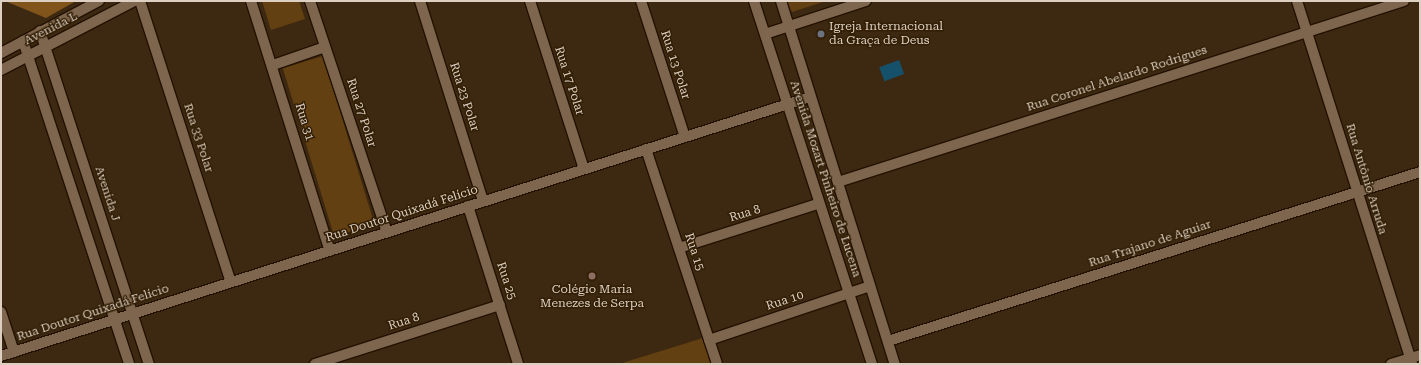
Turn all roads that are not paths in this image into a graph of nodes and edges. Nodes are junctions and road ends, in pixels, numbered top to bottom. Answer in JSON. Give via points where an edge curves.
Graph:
{"nodes":[{"id":1,"x":99,"y":1,"type":"edge"},
{"id":2,"x":134,"y":1,"type":"edge"},
{"id":3,"x":140,"y":1,"type":"edge"},
{"id":4,"x":251,"y":1,"type":"edge"},
{"id":5,"x":310,"y":1,"type":"edge"},
{"id":6,"x":420,"y":1,"type":"edge"},
{"id":7,"x":530,"y":1,"type":"edge"},
{"id":8,"x":641,"y":1,"type":"edge"},
{"id":9,"x":754,"y":1,"type":"edge"},
{"id":10,"x":781,"y":1,"type":"edge"},
{"id":11,"x":866,"y":1,"type":"edge"},
{"id":12,"x":1297,"y":1,"type":"edge"},
{"id":13,"x":1404,"y":1,"type":"edge"},
{"id":14,"x":789,"y":26,"type":"junction"},
{"id":15,"x":40,"y":31,"type":"junction"},
{"id":16,"x":1307,"y":32,"type":"junction"},
{"id":17,"x":765,"y":34,"type":"junction"},
{"id":18,"x":23,"y":41,"type":"junction"},
{"id":19,"x":45,"y":46,"type":"junction"},
{"id":20,"x":325,"y":47,"type":"junction"},
{"id":21,"x":1,"y":53,"type":"edge"},
{"id":22,"x":28,"y":56,"type":"junction"},
{"id":23,"x":273,"y":65,"type":"junction"},
{"id":24,"x":1,"y":70,"type":"edge"},
{"id":25,"x":810,"y":97,"type":"junction"},
{"id":26,"x":788,"y":104,"type":"junction"},
{"id":27,"x":685,"y":137,"type":"junction"},
{"id":28,"x":646,"y":149,"type":"junction"},
{"id":29,"x":584,"y":169,"type":"junction"},
{"id":30,"x":1420,"y":172,"type":"edge"},
{"id":31,"x":838,"y":182,"type":"junction"},
{"id":32,"x":1356,"y":193,"type":"junction"},
{"id":33,"x":483,"y":201,"type":"junction"},
{"id":34,"x":818,"y":204,"type":"junction"},
{"id":35,"x":468,"y":206,"type":"junction"},
{"id":36,"x":387,"y":232,"type":"junction"},
{"id":37,"x":679,"y":248,"type":"junction"},
{"id":38,"x":330,"y":251,"type":"junction"},
{"id":39,"x":231,"y":282,"type":"junction"},
{"id":40,"x":870,"y":286,"type":"junction"},
{"id":41,"x":848,"y":294,"type":"junction"},
{"id":42,"x":500,"y":305,"type":"junction"},
{"id":43,"x":1,"y":312,"type":"edge"},
{"id":44,"x":132,"y":314,"type":"junction"},
{"id":45,"x":115,"y":319,"type":"junction"},
{"id":46,"x":710,"y":340,"type":"junction"},
{"id":47,"x":888,"y":341,"type":"junction"},
{"id":48,"x":14,"y":352,"type":"junction"},
{"id":49,"x":1420,"y":355,"type":"edge"},
{"id":50,"x":1,"y":356,"type":"edge"},
{"id":51,"x":1411,"y":361,"type":"edge"},
{"id":52,"x":129,"y":364,"type":"edge"},
{"id":53,"x":149,"y":364,"type":"edge"},
{"id":54,"x":315,"y":364,"type":"edge"},
{"id":55,"x":518,"y":364,"type":"edge"},
{"id":56,"x":718,"y":364,"type":"edge"},
{"id":57,"x":872,"y":364,"type":"edge"},
{"id":58,"x":895,"y":364,"type":"edge"},
{"id":59,"x":1391,"y":364,"type":"edge"}],
"edges":[{"from":1,"to":15,"type":"street","name":"Avenida L"},
{"from":2,"to":19,"type":"street","name":"Avenida L"},
{"from":3,"to":39,"type":"street","name":"Rua 33 Polar"},
{"from":4,"to":23,"type":"street","name":"Rua 31"},
{"from":5,"to":20,"type":"street","name":"Rua 27 Polar"},
{"from":6,"to":33,"type":"street","name":"Rua 23 Polar"},
{"from":7,"to":29,"type":"street","name":"Rua 17 Polar"},
{"from":8,"to":27,"type":"street","name":"Rua 13 Polar"},
{"from":9,"to":17,"type":"street","name":"Avenida Mozart Pinheiro de Lucena"},
{"from":10,"to":14,"type":"street","name":"Avenida Mozart Pinheiro de Lucena"},
{"from":11,"to":14,"type":"street"},
{"from":12,"to":16,"type":"street","name":"Rua Antônio Arruda"},
{"from":13,"to":16,"type":"street","name":"Rua Coronel Abelardo Rodrigues"},
{"from":14,"to":17,"type":"street"},
{"from":14,"to":25,"type":"street","name":"Avenida Mozart Pinheiro de Lucena"},
{"from":15,"to":18,"type":"street","name":"Avenida L"},
{"from":15,"to":19,"type":"street","name":"Avenida J"},
{"from":16,"to":31,"type":"street","name":"Rua Coronel Abelardo Rodrigues"},
{"from":16,"to":32,"type":"street","name":"Rua Antônio Arruda"},
{"from":17,"to":26,"type":"street","name":"Avenida Mozart Pinheiro de Lucena"},
{"from":18,"to":21,"type":"street","name":"Avenida L"},
{"from":18,"to":22,"type":"street"},
{"from":19,"to":22,"type":"street","name":"Avenida L"},
{"from":19,"to":44,"type":"street","name":"Avenida J"},
{"from":20,"to":23,"type":"street"},
{"from":20,"to":36,"type":"street","name":"Rua 27 Polar"},
{"from":22,"to":24,"type":"street","name":"Avenida L"},
{"from":22,"to":45,"type":"street"},
{"from":23,"to":38,"type":"street","name":"Rua 31"},
{"from":25,"to":26,"type":"street","name":"Rua Doutor Quixadá Felício"},
{"from":25,"to":31,"type":"street","name":"Avenida Mozart Pinheiro de Lucena"},
{"from":26,"to":27,"type":"street","name":"Rua Doutor Quixadá Felício"},
{"from":26,"to":34,"type":"street","name":"Avenida Mozart Pinheiro de Lucena"},
{"from":27,"to":28,"type":"street","name":"Rua Doutor Quixadá Felício"},
{"from":28,"to":29,"type":"street","name":"Rua Doutor Quixadá Felício"},
{"from":28,"to":37,"type":"street","name":"Rua 15"},
{"from":29,"to":33,"type":"street","name":"Rua Doutor Quixadá Felício"},
{"from":30,"to":32,"type":"street","name":"Rua Trajano de Aguiar"},
{"from":31,"to":40,"type":"street","name":"Avenida Mozart Pinheiro de Lucena"},
{"from":32,"to":47,"type":"street","name":"Rua Trajano de Aguiar"},
{"from":32,"to":51,"type":"street","name":"Rua Antônio Arruda"},
{"from":33,"to":35,"type":"street","name":"Rua Doutor Quixadá Felício"},
{"from":34,"to":37,"type":"street","name":"Rua 8"},
{"from":34,"to":41,"type":"street","name":"Avenida Mozart Pinheiro de Lucena"},
{"from":35,"to":36,"type":"street","name":"Rua Doutor Quixadá Felício"},
{"from":35,"to":42,"type":"street","name":"Rua 25"},
{"from":36,"to":38,"type":"street","name":"Rua Doutor Quixadá Felício"},
{"from":37,"to":46,"type":"street","name":"Rua 15"},
{"from":38,"to":39,"type":"street","name":"Rua Doutor Quixadá Felício"},
{"from":39,"to":44,"type":"street","name":"Rua Doutor Quixadá Felício"},
{"from":40,"to":41,"type":"street","name":"Rua 10"},
{"from":40,"to":47,"type":"street","name":"Avenida Mozart Pinheiro de Lucena"},
{"from":41,"to":46,"type":"street","name":"Rua 10"},
{"from":41,"to":57,"type":"street","name":"Avenida Mozart Pinheiro de Lucena"},
{"from":42,"to":54,"type":"street","name":"Rua 8"},
{"from":42,"to":55,"type":"street","name":"Rua 25"},
{"from":43,"to":48,"type":"street"},
{"from":44,"to":45,"type":"street","name":"Rua Doutor Quixadá Felício"},
{"from":44,"to":53,"type":"street","name":"Avenida J"},
{"from":45,"to":48,"type":"street","name":"Rua Doutor Quixadá Felício"},
{"from":45,"to":52,"type":"street"},
{"from":46,"to":56,"type":"street","name":"Rua 15"},
{"from":47,"to":58,"type":"street","name":"Avenida Mozart Pinheiro de Lucena"},
{"from":48,"to":50,"type":"street","name":"Rua Doutor Quixadá Felício"},
{"from":49,"to":51,"type":"street"},
{"from":51,"to":59,"type":"street"}]}
